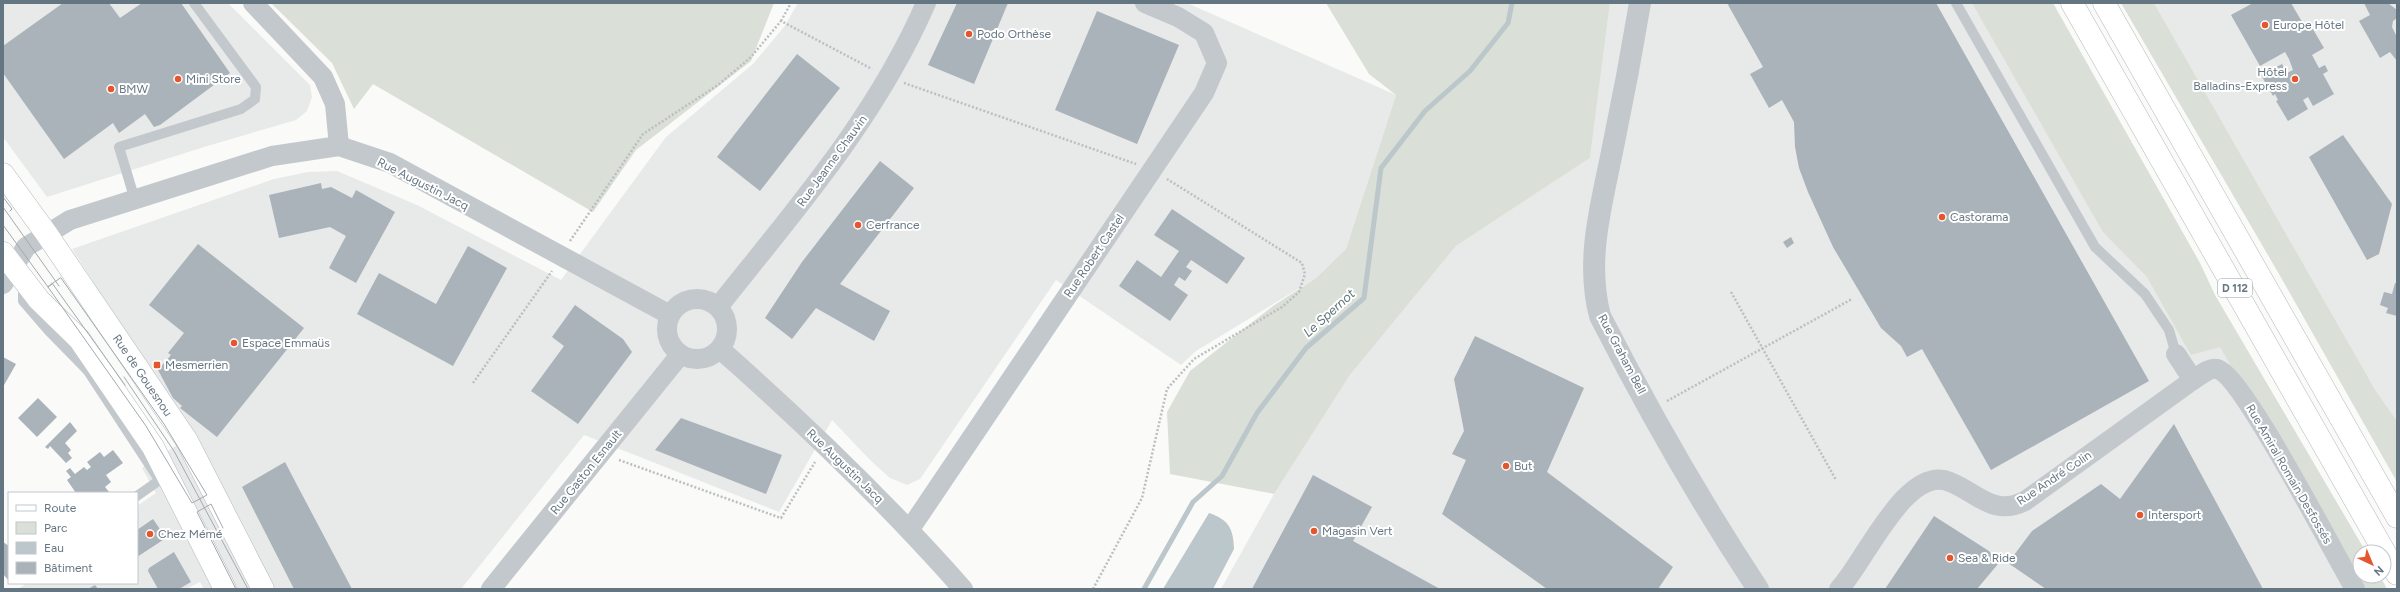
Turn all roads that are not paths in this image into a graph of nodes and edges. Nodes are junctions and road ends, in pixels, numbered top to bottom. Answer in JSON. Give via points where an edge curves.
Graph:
{"nodes":[{"id":1,"x":194,"y":3,"type":"edge"},
{"id":2,"x":253,"y":3,"type":"edge"},
{"id":3,"x":926,"y":3,"type":"edge"},
{"id":4,"x":1145,"y":3,"type":"edge"},
{"id":5,"x":1640,"y":3,"type":"edge"},
{"id":6,"x":1956,"y":3,"type":"edge"},
{"id":7,"x":2072,"y":3,"type":"edge"},
{"id":8,"x":2104,"y":3,"type":"edge"},
{"id":9,"x":339,"y":146,"type":"junction"},
{"id":10,"x":3,"y":174,"type":"edge"},
{"id":11,"x":134,"y":200,"type":"junction"},
{"id":12,"x":46,"y":233,"type":"junction"},
{"id":13,"x":10,"y":270,"type":"edge"},
{"id":14,"x":718,"y":307,"type":"junction"},
{"id":15,"x":670,"y":315,"type":"junction"},
{"id":16,"x":720,"y":349,"type":"junction"},
{"id":17,"x":2176,"y":354,"type":"joint"},
{"id":18,"x":680,"y":355,"type":"junction"},
{"id":19,"x":2193,"y":380,"type":"junction"},
{"id":20,"x":163,"y":477,"type":"junction"},
{"id":21,"x":138,"y":495,"type":"edge"},
{"id":22,"x":2397,"y":517,"type":"edge"},
{"id":23,"x":910,"y":529,"type":"junction"},
{"id":24,"x":2397,"y":574,"type":"edge"},
{"id":25,"x":1843,"y":587,"type":"edge"},
{"id":26,"x":1759,"y":588,"type":"edge"},
{"id":27,"x":225,"y":589,"type":"edge"},
{"id":28,"x":263,"y":589,"type":"edge"},
{"id":29,"x":491,"y":589,"type":"edge"},
{"id":30,"x":963,"y":589,"type":"edge"},
{"id":31,"x":2355,"y":589,"type":"edge"}],
"edges":[{"from":1,"to":11,"type":"lane","via":[[256,87],[255,99],[241,109],[119,147]]},
{"from":2,"to":9,"type":"street","via":[[323,77],[335,104]]},
{"from":3,"to":14,"type":"street","name":"Rue Jeanne Chauvin","via":[[889,78],[853,136]]},
{"from":4,"to":23,"type":"street","name":"Rue Robert Castel","via":[[1178,17],[1204,33],[1217,63],[1204,93]]},
{"from":5,"to":26,"type":"street","name":"Rue Graham Bell","via":[[1596,233],[1594,281],[1600,316],[1715,522]]},
{"from":6,"to":17,"type":"lane","via":[[2095,247],[2145,294],[2169,330]]},
{"from":7,"to":24,"type":"main road","number":"D 112"},
{"from":8,"to":22,"type":"main road","number":"D 112"},
{"from":9,"to":11,"type":"street","name":"Rue Augustin Jacq","via":[[272,156]]},
{"from":9,"to":15,"type":"street","name":"Rue Augustin Jacq","via":[[390,164]]},
{"from":10,"to":12,"type":"main road","name":"Rue de Gouesnou"},
{"from":11,"to":12,"type":"street","name":"Rue Augustin Jacq","via":[[70,220]]},
{"from":12,"to":13,"type":"street","name":"Rue Augustin Jacq","via":[[26,247]]},
{"from":12,"to":28,"type":"main road","name":"Rue de Gouesnou","via":[[187,441]]},
{"from":13,"to":20,"type":"main road","via":[[80,340],[153,447]]},
{"from":14,"to":15,"type":"street","via":[[706,300],[692,299],[679,304]]},
{"from":14,"to":16,"type":"street","via":[[725,317],[727,328],[726,339]]},
{"from":15,"to":18,"type":"street","via":[[666,326],[667,337]]},
{"from":16,"to":18,"type":"street","via":[[701,359],[690,359]]},
{"from":16,"to":23,"type":"street","name":"Rue Augustin Jacq","via":[[773,396]]},
{"from":17,"to":19,"type":"street"},
{"from":18,"to":29,"type":"street","name":"Rue Gaston Esnault"},
{"from":19,"to":25,"type":"street","name":"Rue André Colin","via":[[2025,501],[2012,506],[1985,502],[1948,481],[1933,479],[1925,482],[1895,510]]},
{"from":19,"to":31,"type":"street","name":"Rue Amiral Romain Desfossés","via":[[2216,368],[2238,389],[2287,466]]},
{"from":20,"to":21,"type":"lane"},
{"from":20,"to":27,"type":"main road"},
{"from":23,"to":30,"type":"street","name":"Rue Augustin Jacq"}]}
